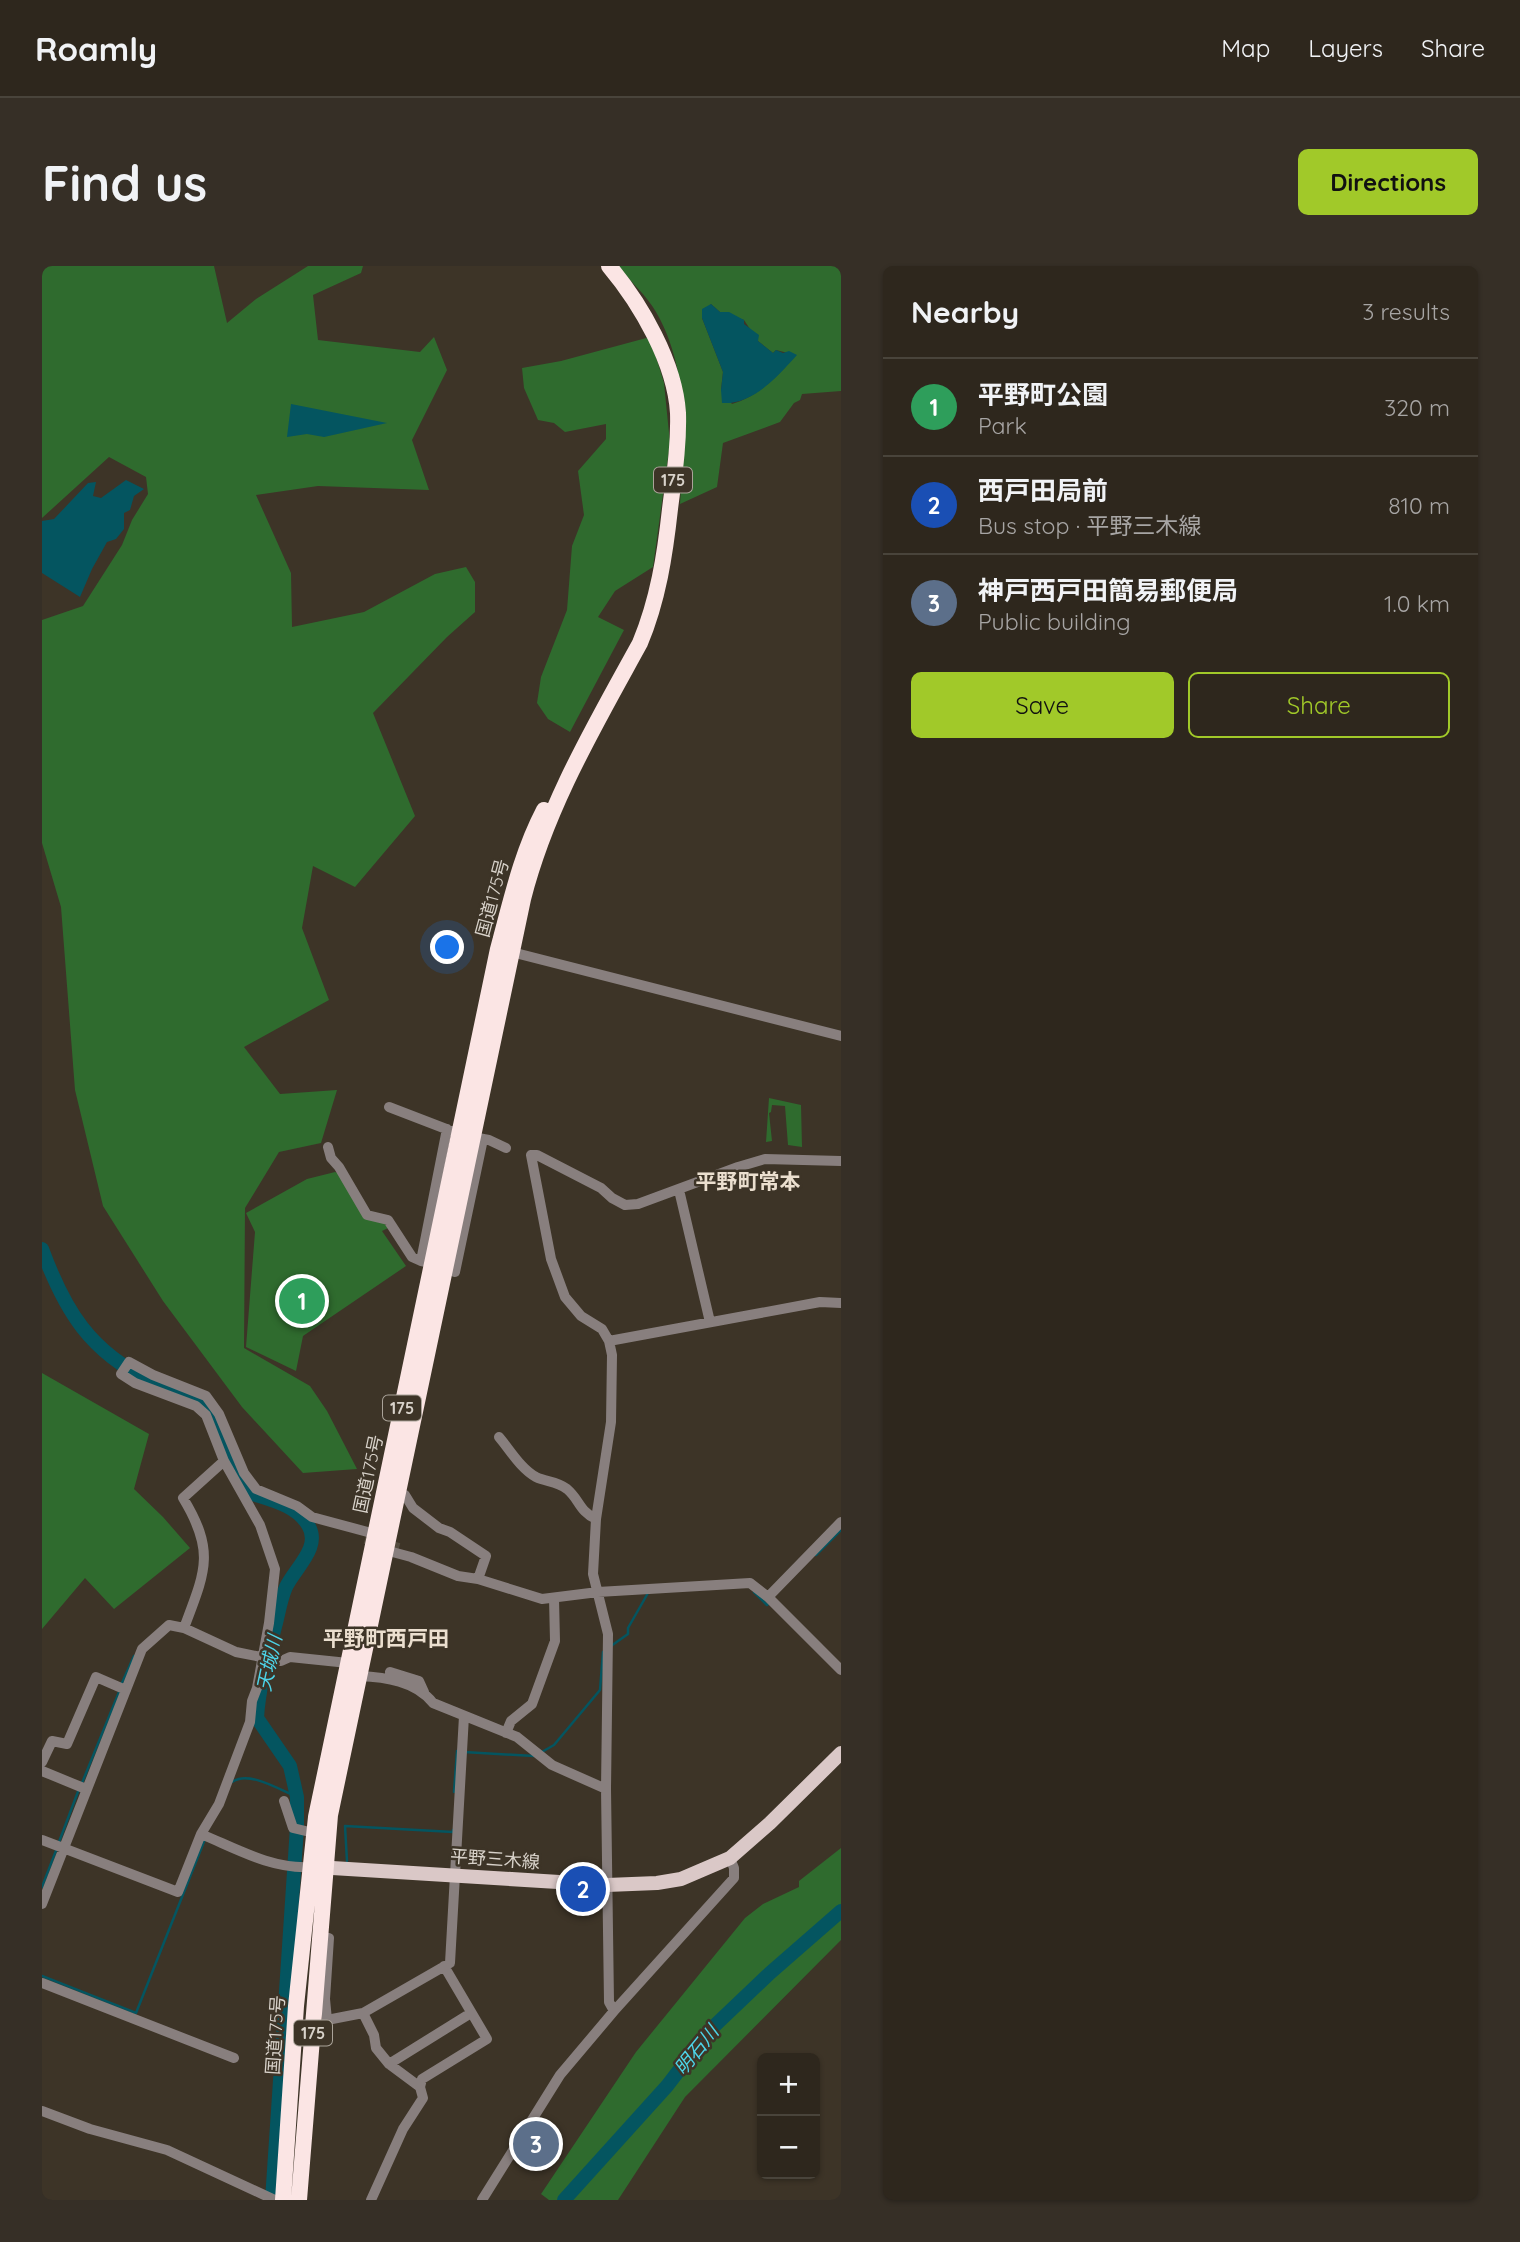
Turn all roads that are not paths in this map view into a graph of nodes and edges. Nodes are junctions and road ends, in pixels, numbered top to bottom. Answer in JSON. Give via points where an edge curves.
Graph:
{"nodes":[{"id":1,"x":609,"y":266,"type":"edge"},
{"id":2,"x":505,"y":951,"type":"junction"},
{"id":3,"x":841,"y":1036,"type":"edge"},
{"id":4,"x":388,"y":1107,"type":"dead end"},
{"id":5,"x":465,"y":1135,"type":"junction"},
{"id":6,"x":327,"y":1147,"type":"dead end"},
{"id":7,"x":506,"y":1148,"type":"dead end"},
{"id":8,"x":841,"y":1161,"type":"edge"},
{"id":9,"x":679,"y":1190,"type":"junction"},
{"id":10,"x":432,"y":1264,"type":"junction"},
{"id":11,"x":841,"y":1303,"type":"edge"},
{"id":12,"x":710,"y":1322,"type":"junction"},
{"id":13,"x":609,"y":1341,"type":"junction"},
{"id":14,"x":499,"y":1437,"type":"dead end"},
{"id":15,"x":224,"y":1461,"type":"junction"},
{"id":16,"x":239,"y":1476,"type":"junction"},
{"id":17,"x":398,"y":1493,"type":"junction"},
{"id":18,"x":596,"y":1519,"type":"junction"},
{"id":19,"x":841,"y":1522,"type":"edge"},
{"id":20,"x":370,"y":1536,"type":"junction"},
{"id":21,"x":392,"y":1549,"type":"junction"},
{"id":22,"x":478,"y":1579,"type":"junction"},
{"id":23,"x":598,"y":1592,"type":"junction"},
{"id":24,"x":768,"y":1597,"type":"junction"},
{"id":25,"x":554,"y":1598,"type":"junction"},
{"id":26,"x":184,"y":1628,"type":"junction"},
{"id":27,"x":263,"y":1657,"type":"junction"},
{"id":28,"x":353,"y":1669,"type":"junction"},
{"id":29,"x":841,"y":1670,"type":"edge"},
{"id":30,"x":126,"y":1690,"type":"junction"},
{"id":31,"x":464,"y":1716,"type":"junction"},
{"id":32,"x":506,"y":1733,"type":"junction"},
{"id":33,"x":841,"y":1753,"type":"edge"},
{"id":34,"x":42,"y":1762,"type":"edge"},
{"id":35,"x":42,"y":1771,"type":"edge"},
{"id":36,"x":86,"y":1789,"type":"junction"},
{"id":37,"x":606,"y":1789,"type":"junction"},
{"id":38,"x":285,"y":1801,"type":"dead end"},
{"id":39,"x":314,"y":1833,"type":"junction"},
{"id":40,"x":201,"y":1834,"type":"junction"},
{"id":41,"x":42,"y":1840,"type":"edge"},
{"id":42,"x":63,"y":1849,"type":"junction"},
{"id":43,"x":730,"y":1858,"type":"junction"},
{"id":44,"x":318,"y":1867,"type":"junction"},
{"id":45,"x":454,"y":1876,"type":"junction"},
{"id":46,"x":607,"y":1885,"type":"junction"},
{"id":47,"x":42,"y":1904,"type":"edge"},
{"id":48,"x":321,"y":1936,"type":"junction"},
{"id":49,"x":444,"y":1966,"type":"junction"},
{"id":50,"x":42,"y":1983,"type":"edge"},
{"id":51,"x":614,"y":2011,"type":"junction"},
{"id":52,"x":363,"y":2013,"type":"junction"},
{"id":53,"x":471,"y":2013,"type":"junction"},
{"id":54,"x":234,"y":2058,"type":"dead end"},
{"id":55,"x":389,"y":2064,"type":"junction"},
{"id":56,"x":420,"y":2087,"type":"junction"},
{"id":57,"x":42,"y":2111,"type":"edge"},
{"id":58,"x":275,"y":2200,"type":"edge"},
{"id":59,"x":283,"y":2200,"type":"edge"},
{"id":60,"x":299,"y":2200,"type":"edge"},
{"id":61,"x":371,"y":2200,"type":"edge"},
{"id":62,"x":482,"y":2200,"type":"edge"}],
"edges":[{"from":1,"to":2,"type":"highway","name":"国道175号","number":"175","via":[[638,305],[664,357],[678,411],[668,532],[652,616],[640,643],[531,834],[521,861]]},
{"from":2,"to":3,"type":"street"},
{"from":2,"to":5,"type":"highway","name":"国道175号","number":"175"},
{"from":4,"to":5,"type":"street"},
{"from":5,"to":7,"type":"street"},
{"from":5,"to":10,"type":"highway","name":"国道175号","number":"175"},
{"from":5,"to":10,"type":"street","via":[[455,1272]]},
{"from":6,"to":10,"type":"street","via":[[367,1215],[388,1220],[412,1257]]},
{"from":8,"to":9,"type":"street","via":[[765,1160]]},
{"from":9,"to":12,"type":"street"},
{"from":9,"to":13,"type":"street","via":[[625,1205],[601,1188],[531,1155],[551,1259],[565,1297],[581,1316],[602,1329]]},
{"from":10,"to":17,"type":"highway","name":"国道175号","number":"175"},
{"from":10,"to":20,"type":"highway","name":"国道175号","number":"175"},
{"from":11,"to":12,"type":"street","via":[[820,1302]]},
{"from":12,"to":13,"type":"street"},
{"from":13,"to":18,"type":"street","via":[[611,1422]]},
{"from":14,"to":18,"type":"street","via":[[537,1478],[552,1480],[568,1490],[584,1514]]},
{"from":15,"to":16,"type":"street"},
{"from":15,"to":16,"type":"street","via":[[206,1415],[196,1406],[121,1374],[129,1362],[206,1396],[219,1415]]},
{"from":15,"to":26,"type":"street","via":[[183,1498],[198,1522],[205,1555],[203,1577]]},
{"from":16,"to":20,"type":"street","via":[[312,1517]]},
{"from":16,"to":27,"type":"street","via":[[275,1569]]},
{"from":17,"to":21,"type":"highway","name":"国道175号","number":"175"},
{"from":17,"to":22,"type":"street","via":[[439,1528],[486,1556]]},
{"from":18,"to":23,"type":"street","via":[[593,1574]]},
{"from":19,"to":24,"type":"street"},
{"from":20,"to":28,"type":"highway","name":"国道175号","number":"175"},
{"from":21,"to":22,"type":"street","via":[[458,1576]]},
{"from":21,"to":28,"type":"highway","name":"国道175号","number":"175"},
{"from":22,"to":25,"type":"street","via":[[542,1599]]},
{"from":23,"to":24,"type":"street","via":[[750,1583]]},
{"from":23,"to":25,"type":"street"},
{"from":23,"to":37,"type":"street","via":[[608,1634]]},
{"from":24,"to":29,"type":"street"},
{"from":25,"to":32,"type":"street","via":[[555,1641],[531,1704],[511,1721]]},
{"from":26,"to":27,"type":"street","via":[[236,1652]]},
{"from":26,"to":30,"type":"street","via":[[169,1625],[142,1649]]},
{"from":27,"to":28,"type":"street","via":[[281,1661],[290,1657]]},
{"from":27,"to":40,"type":"street","via":[[250,1722],[219,1804]]},
{"from":28,"to":31,"type":"street","via":[[424,1692],[433,1703]]},
{"from":28,"to":39,"type":"highway","name":"国道175号","number":"175"},
{"from":28,"to":44,"type":"highway","name":"国道175号","number":"175"},
{"from":30,"to":34,"type":"street","via":[[96,1677],[67,1744],[52,1741]]},
{"from":30,"to":36,"type":"street"},
{"from":31,"to":32,"type":"street"},
{"from":31,"to":45,"type":"street"},
{"from":32,"to":37,"type":"street","via":[[552,1765]]},
{"from":33,"to":43,"type":"main road","name":"平野三木線"},
{"from":35,"to":36,"type":"street"},
{"from":36,"to":42,"type":"street"},
{"from":37,"to":46,"type":"street"},
{"from":38,"to":39,"type":"street","via":[[293,1828]]},
{"from":39,"to":44,"type":"highway","name":"国道175号","number":"175"},
{"from":40,"to":42,"type":"street","via":[[178,1892]]},
{"from":40,"to":44,"type":"street","via":[[267,1862],[290,1868]]},
{"from":41,"to":42,"type":"street"},
{"from":42,"to":47,"type":"street"},
{"from":43,"to":46,"type":"main road","name":"平野三木線","via":[[681,1879]]},
{"from":43,"to":51,"type":"street","via":[[734,1878]]},
{"from":44,"to":45,"type":"main road","name":"平野三木線"},
{"from":44,"to":48,"type":"highway","name":"国道175号","number":"175"},
{"from":44,"to":59,"type":"highway","name":"国道175号","number":"175","via":[[296,2006]]},
{"from":45,"to":46,"type":"main road","name":"平野三木線"},
{"from":45,"to":49,"type":"street","via":[[450,1963]]},
{"from":46,"to":51,"type":"street","via":[[609,2002]]},
{"from":48,"to":52,"type":"street","via":[[329,1938],[327,2020]]},
{"from":48,"to":60,"type":"highway","name":"国道175号","number":"175"},
{"from":49,"to":52,"type":"street"},
{"from":49,"to":53,"type":"street"},
{"from":50,"to":54,"type":"street"},
{"from":51,"to":62,"type":"street","via":[[560,2075]]},
{"from":52,"to":55,"type":"street","via":[[376,2048]]},
{"from":53,"to":55,"type":"street"},
{"from":53,"to":56,"type":"street","via":[[487,2039],[422,2079]]},
{"from":55,"to":56,"type":"street"},
{"from":56,"to":61,"type":"street","via":[[423,2098]]},
{"from":57,"to":58,"type":"street","via":[[167,2150]]}]}
